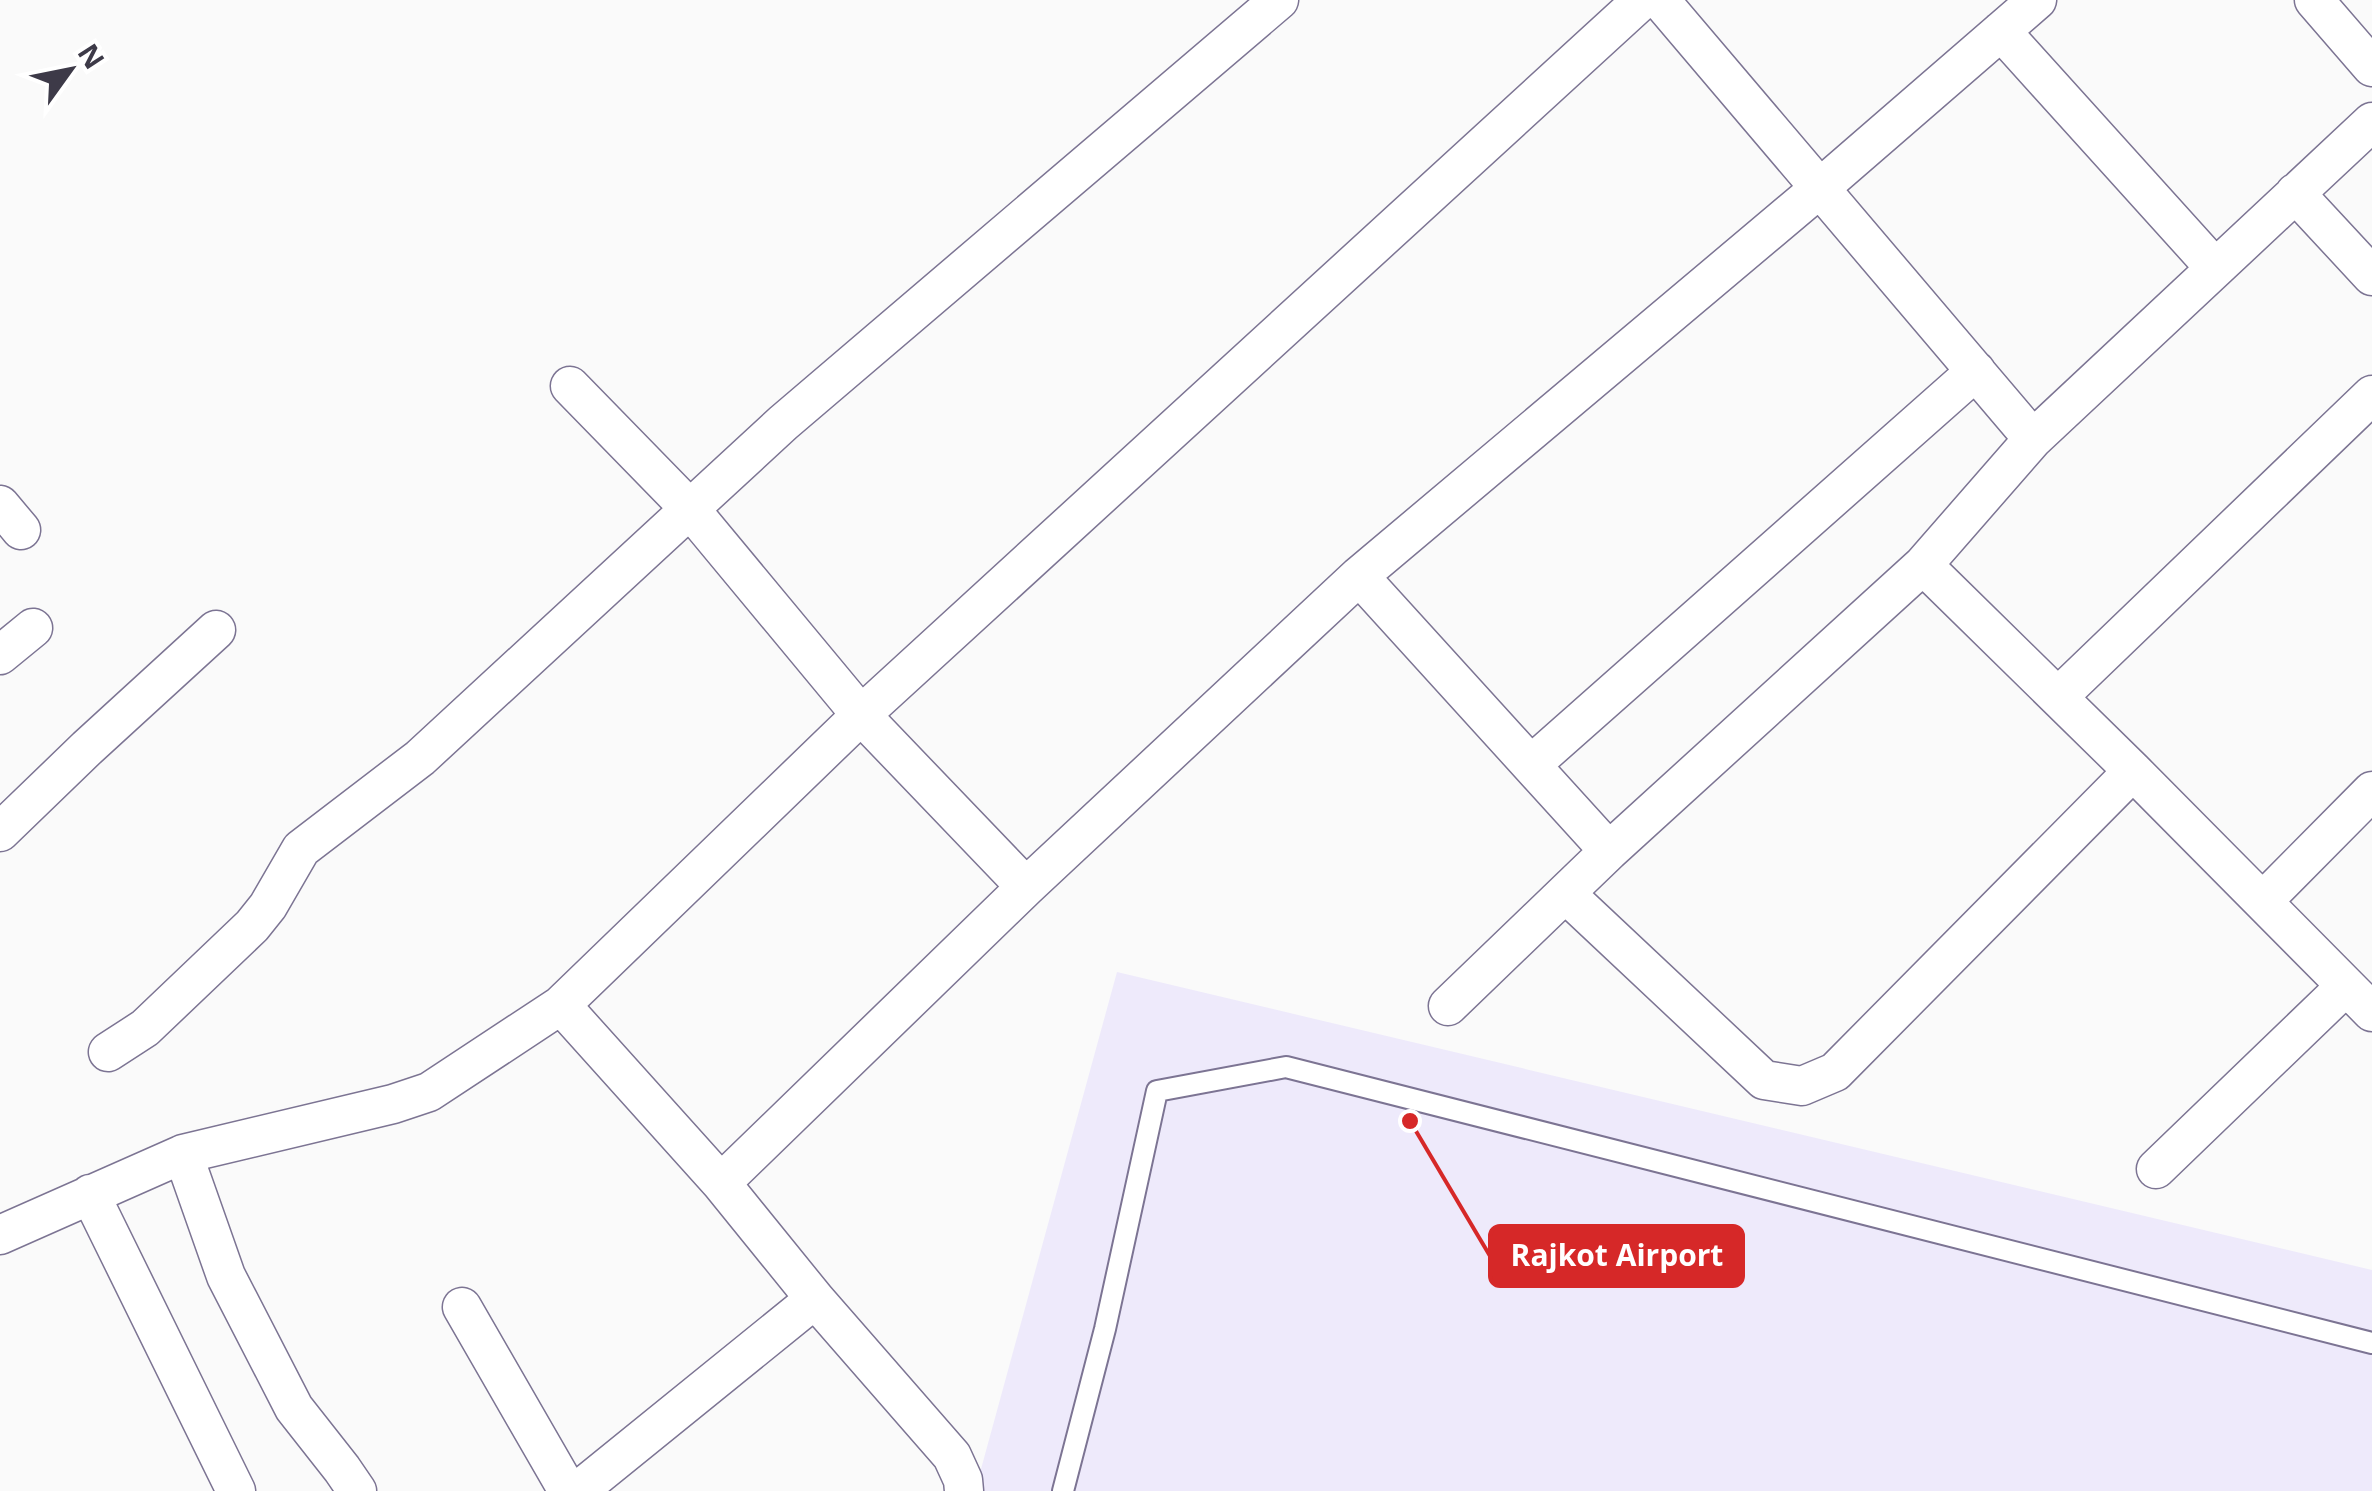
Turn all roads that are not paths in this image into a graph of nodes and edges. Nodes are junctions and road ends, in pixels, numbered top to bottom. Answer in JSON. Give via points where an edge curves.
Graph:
{"nodes":[{"id":1,"x":1279,"y":0,"type":"edge"},
{"id":2,"x":1642,"y":0,"type":"edge"},
{"id":3,"x":1660,"y":0,"type":"edge"},
{"id":4,"x":2036,"y":0,"type":"edge"},
{"id":5,"x":2314,"y":0,"type":"edge"},
{"id":6,"x":2002,"y":30,"type":"junction"},
{"id":7,"x":2372,"y":67,"type":"edge"},
{"id":8,"x":2372,"y":122,"type":"edge"},
{"id":9,"x":1820,"y":188,"type":"junction"},
{"id":10,"x":2295,"y":193,"type":"junction"},
{"id":11,"x":2215,"y":268,"type":"junction"},
{"id":12,"x":2372,"y":276,"type":"edge"},
{"id":13,"x":1976,"y":371,"type":"junction"},
{"id":14,"x":570,"y":386,"type":"dead end"},
{"id":15,"x":2372,"y":395,"type":"edge"},
{"id":16,"x":2033,"y":438,"type":"junction"},
{"id":17,"x":690,"y":509,"type":"junction"},
{"id":18,"x":1922,"y":566,"type":"junction"},
{"id":19,"x":1359,"y":576,"type":"junction"},
{"id":20,"x":33,"y":628,"type":"dead end"},
{"id":21,"x":216,"y":630,"type":"dead end"},
{"id":22,"x":0,"y":655,"type":"edge"},
{"id":23,"x":2058,"y":697,"type":"junction"},
{"id":24,"x":860,"y":715,"type":"junction"},
{"id":25,"x":1531,"y":765,"type":"junction"},
{"id":26,"x":2133,"y":771,"type":"junction"},
{"id":27,"x":2372,"y":792,"type":"edge"},
{"id":28,"x":0,"y":832,"type":"edge"},
{"id":29,"x":1609,"y":851,"type":"junction"},
{"id":30,"x":1026,"y":887,"type":"junction"},
{"id":31,"x":1566,"y":894,"type":"junction"},
{"id":32,"x":2263,"y":900,"type":"junction"},
{"id":33,"x":2358,"y":999,"type":"edge"},
{"id":34,"x":561,"y":1005,"type":"junction"},
{"id":35,"x":1448,"y":1006,"type":"dead end"},
{"id":36,"x":108,"y":1052,"type":"dead end"},
{"id":37,"x":183,"y":1154,"type":"junction"},
{"id":38,"x":2156,"y":1169,"type":"dead end"},
{"id":39,"x":721,"y":1183,"type":"junction"},
{"id":40,"x":90,"y":1194,"type":"junction"},
{"id":41,"x":0,"y":1235,"type":"edge"},
{"id":42,"x":815,"y":1299,"type":"junction"},
{"id":43,"x":462,"y":1307,"type":"dead end"},
{"id":44,"x":2372,"y":1343,"type":"edge"},
{"id":45,"x":236,"y":1491,"type":"edge"},
{"id":46,"x":356,"y":1491,"type":"edge"},
{"id":47,"x":568,"y":1491,"type":"edge"},
{"id":48,"x":578,"y":1491,"type":"edge"},
{"id":49,"x":964,"y":1491,"type":"edge"},
{"id":50,"x":1063,"y":1491,"type":"edge"}],
"edges":[{"from":1,"to":17,"type":"street"},
{"from":2,"to":24,"type":"street"},
{"from":3,"to":9,"type":"street"},
{"from":4,"to":6,"type":"street"},
{"from":5,"to":7,"type":"street"},
{"from":6,"to":9,"type":"street"},
{"from":6,"to":11,"type":"street"},
{"from":8,"to":10,"type":"street"},
{"from":9,"to":13,"type":"street"},
{"from":9,"to":19,"type":"street"},
{"from":10,"to":11,"type":"street"},
{"from":10,"to":12,"type":"street"},
{"from":11,"to":16,"type":"street"},
{"from":13,"to":16,"type":"street"},
{"from":13,"to":25,"type":"street"},
{"from":14,"to":17,"type":"street"},
{"from":15,"to":23,"type":"street"},
{"from":16,"to":18,"type":"street"},
{"from":17,"to":24,"type":"street"},
{"from":17,"to":36,"type":"street","via":[[420,758],[300,848],[252,926],[145,1028]]},
{"from":18,"to":23,"type":"street"},
{"from":18,"to":29,"type":"street"},
{"from":19,"to":25,"type":"street"},
{"from":19,"to":30,"type":"street"},
{"from":20,"to":22,"type":"street"},
{"from":21,"to":28,"type":"street"},
{"from":23,"to":26,"type":"street"},
{"from":24,"to":30,"type":"street"},
{"from":24,"to":34,"type":"street"},
{"from":25,"to":29,"type":"street"},
{"from":26,"to":31,"type":"street","via":[[1835,1072],[1802,1086],[1764,1080]]},
{"from":26,"to":32,"type":"street"},
{"from":27,"to":32,"type":"street"},
{"from":29,"to":31,"type":"street"},
{"from":30,"to":39,"type":"street"},
{"from":31,"to":35,"type":"street"},
{"from":32,"to":33,"type":"street"},
{"from":33,"to":38,"type":"street"},
{"from":34,"to":37,"type":"street","via":[[429,1092]]},
{"from":34,"to":39,"type":"street"},
{"from":37,"to":40,"type":"street"},
{"from":37,"to":46,"type":"street","via":[[226,1276],[294,1408]]},
{"from":39,"to":42,"type":"street"},
{"from":40,"to":41,"type":"street"},
{"from":40,"to":45,"type":"street"},
{"from":42,"to":48,"type":"street"},
{"from":42,"to":49,"type":"street","via":[[952,1456]]},
{"from":43,"to":47,"type":"street"},
{"from":44,"to":50,"type":"lane","via":[[1286,1067],[1157,1091]]}]}
